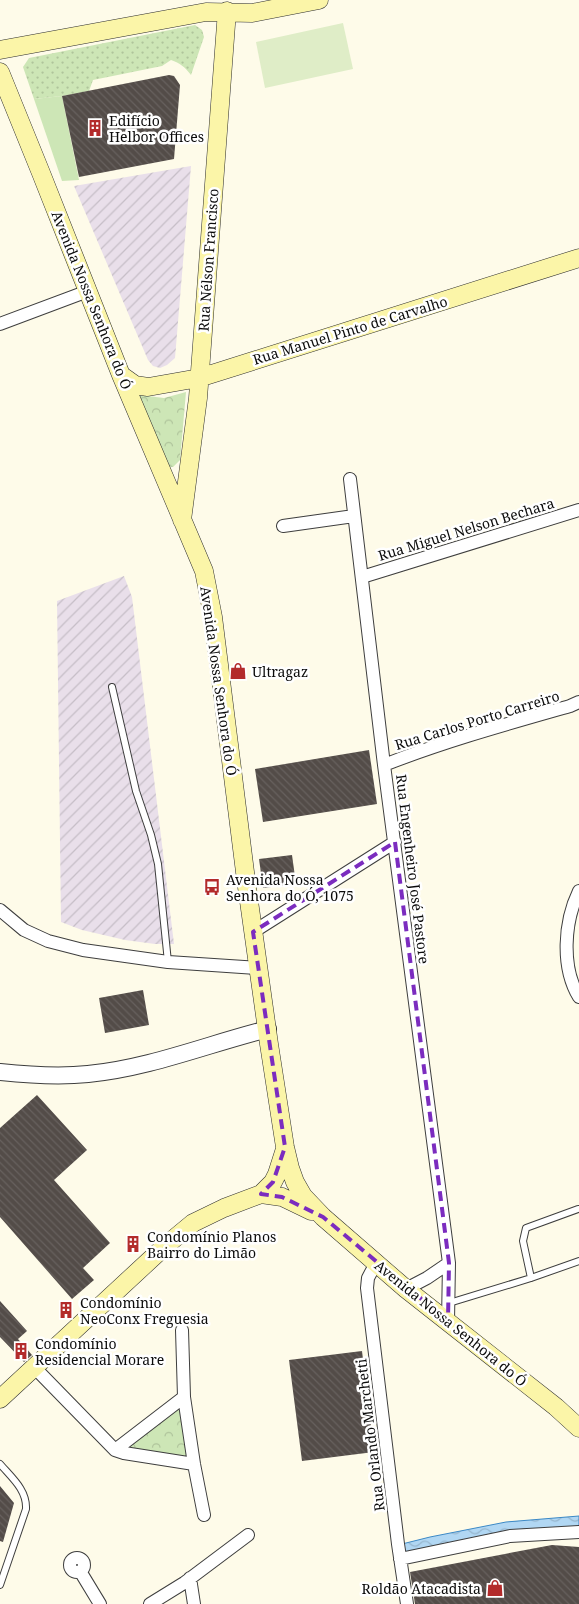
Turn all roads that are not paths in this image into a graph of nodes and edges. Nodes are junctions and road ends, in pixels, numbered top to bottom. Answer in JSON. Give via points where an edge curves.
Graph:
{"nodes":[{"id":1,"x":319,"y":0,"type":"edge"},
{"id":2,"x":228,"y":6,"type":"edge"},
{"id":3,"x":0,"y":50,"type":"edge"},
{"id":4,"x":0,"y":72,"type":"edge"},
{"id":5,"x":579,"y":258,"type":"edge"},
{"id":6,"x":88,"y":291,"type":"junction"},
{"id":7,"x":0,"y":324,"type":"edge"},
{"id":8,"x":121,"y":376,"type":"junction"},
{"id":9,"x":199,"y":378,"type":"junction"},
{"id":10,"x":350,"y":479,"type":"dead end"},
{"id":11,"x":579,"y":510,"type":"edge"},
{"id":12,"x":354,"y":516,"type":"junction"},
{"id":13,"x":182,"y":520,"type":"junction"},
{"id":14,"x":283,"y":526,"type":"dead end"},
{"id":15,"x":362,"y":577,"type":"junction"},
{"id":16,"x":112,"y":687,"type":"dead end"},
{"id":17,"x":576,"y":707,"type":"edge"},
{"id":18,"x":384,"y":765,"type":"junction"},
{"id":19,"x":394,"y":842,"type":"junction"},
{"id":20,"x":579,"y":891,"type":"edge"},
{"id":21,"x":0,"y":910,"type":"edge"},
{"id":22,"x":254,"y":932,"type":"junction"},
{"id":23,"x":168,"y":962,"type":"junction"},
{"id":24,"x":258,"y":968,"type":"junction"},
{"id":25,"x":579,"y":997,"type":"edge"},
{"id":26,"x":268,"y":1029,"type":"junction"},
{"id":27,"x":0,"y":1072,"type":"edge"},
{"id":28,"x":285,"y":1147,"type":"junction"},
{"id":29,"x":261,"y":1194,"type":"junction"},
{"id":30,"x":578,"y":1209,"type":"edge"},
{"id":31,"x":323,"y":1217,"type":"junction"},
{"id":32,"x":579,"y":1261,"type":"edge"},
{"id":33,"x":376,"y":1263,"type":"junction"},
{"id":34,"x":448,"y":1263,"type":"junction"},
{"id":35,"x":531,"y":1278,"type":"junction"},
{"id":36,"x":406,"y":1288,"type":"junction"},
{"id":37,"x":449,"y":1304,"type":"junction"},
{"id":38,"x":448,"y":1322,"type":"junction"},
{"id":39,"x":182,"y":1330,"type":"dead end"},
{"id":40,"x":35,"y":1368,"type":"junction"},
{"id":41,"x":2,"y":1393,"type":"edge"},
{"id":42,"x":184,"y":1397,"type":"junction"},
{"id":43,"x":579,"y":1428,"type":"edge"},
{"id":44,"x":115,"y":1450,"type":"junction"},
{"id":45,"x":0,"y":1464,"type":"edge"},
{"id":46,"x":194,"y":1464,"type":"junction"},
{"id":47,"x":204,"y":1515,"type":"dead end"},
{"id":48,"x":579,"y":1532,"type":"edge"},
{"id":49,"x":248,"y":1535,"type":"dead end"},
{"id":50,"x":400,"y":1559,"type":"junction"},
{"id":51,"x":80,"y":1571,"type":"dead end"},
{"id":52,"x":187,"y":1580,"type":"junction"},
{"id":53,"x":0,"y":1585,"type":"edge"},
{"id":54,"x":100,"y":1604,"type":"edge"},
{"id":55,"x":150,"y":1604,"type":"edge"},
{"id":56,"x":194,"y":1604,"type":"edge"},
{"id":57,"x":407,"y":1604,"type":"edge"}],
"edges":[{"from":1,"to":2,"type":"main road","via":[[252,13]]},
{"from":2,"to":3,"type":"main road"},
{"from":2,"to":9,"type":"main road","name":"Rua Nélson Francisco"},
{"from":4,"to":6,"type":"main road","name":"Avenida Nossa Senhora do Ó"},
{"from":5,"to":9,"type":"main road","name":"Rua Manuel Pinto de Carvalho"},
{"from":6,"to":7,"type":"street"},
{"from":6,"to":8,"type":"main road","name":"Avenida Nossa Senhora do Ó"},
{"from":8,"to":9,"type":"main road","name":"Rua Manuel Pinto de Carvalho","via":[[135,385],[148,387]]},
{"from":8,"to":13,"type":"main road","name":"Avenida Nossa Senhora do Ó"},
{"from":9,"to":13,"type":"main road","name":"Rua Nélson Francisco"},
{"from":10,"to":12,"type":"street","name":"Rua Engenheiro José Pastore"},
{"from":11,"to":15,"type":"street","name":"Rua Miguel Nelson Bechara"},
{"from":12,"to":14,"type":"street"},
{"from":12,"to":15,"type":"street","name":"Rua Engenheiro José Pastore"},
{"from":13,"to":22,"type":"main road","name":"Avenida Nossa Senhora do Ó","via":[[204,570],[213,617]]},
{"from":15,"to":18,"type":"street","name":"Rua Engenheiro José Pastore"},
{"from":16,"to":23,"type":"lane","via":[[136,791],[158,864]]},
{"from":17,"to":18,"type":"street","name":"Rua Carlos Porto Carreiro","via":[[484,730]]},
{"from":18,"to":19,"type":"street","name":"Rua Engenheiro José Pastore"},
{"from":19,"to":22,"type":"street"},
{"from":19,"to":34,"type":"street","name":"Rua Engenheiro José Pastore"},
{"from":20,"to":25,"type":"street","via":[[568,925],[567,959]]},
{"from":21,"to":23,"type":"street","via":[[24,930],[48,941]]},
{"from":22,"to":24,"type":"main road","name":"Avenida Nossa Senhora do Ó"},
{"from":23,"to":24,"type":"street"},
{"from":24,"to":26,"type":"main road","name":"Avenida Nossa Senhora do Ó"},
{"from":26,"to":27,"type":"street","via":[[168,1059],[96,1073],[34,1075]]},
{"from":26,"to":28,"type":"main road","name":"Avenida Nossa Senhora do Ó"},
{"from":28,"to":29,"type":"main road","name":"Avenida Nossa Senhora do Ó","via":[[273,1182]]},
{"from":28,"to":31,"type":"main road","name":"Avenida Nossa Senhora do Ó","via":[[295,1182]]},
{"from":29,"to":31,"type":"main road","name":"Avenida Nossa Senhora do Ó","via":[[282,1197]]},
{"from":29,"to":40,"type":"main road","via":[[193,1223],[164,1246]]},
{"from":30,"to":35,"type":"lane","via":[[526,1228],[523,1241]]},
{"from":31,"to":33,"type":"main road","name":"Avenida Nossa Senhora do Ó"},
{"from":32,"to":35,"type":"lane"},
{"from":33,"to":36,"type":"main road","name":"Avenida Nossa Senhora do Ó"},
{"from":33,"to":50,"type":"street","name":"Rua Orlando Marchetti","via":[[367,1288]]},
{"from":34,"to":36,"type":"street"},
{"from":34,"to":37,"type":"street","name":"Rua Engenheiro José Pastore"},
{"from":35,"to":37,"type":"lane"},
{"from":36,"to":38,"type":"main road","name":"Avenida Nossa Senhora do Ó"},
{"from":37,"to":38,"type":"street","name":"Rua Engenheiro José Pastore"},
{"from":38,"to":43,"type":"main road","name":"Avenida Nossa Senhora do Ó"},
{"from":39,"to":42,"type":"street"},
{"from":40,"to":41,"type":"main road"},
{"from":40,"to":44,"type":"street"},
{"from":42,"to":44,"type":"street"},
{"from":42,"to":46,"type":"street"},
{"from":44,"to":46,"type":"street"},
{"from":45,"to":53,"type":"lane","via":[[25,1495],[27,1503]]},
{"from":46,"to":47,"type":"street"},
{"from":48,"to":50,"type":"street","via":[[510,1536]]},
{"from":49,"to":52,"type":"street"},
{"from":50,"to":57,"type":"street","name":"Rua Orlando Marchetti"},
{"from":51,"to":54,"type":"street"},
{"from":52,"to":55,"type":"street"},
{"from":52,"to":56,"type":"street"}]}
